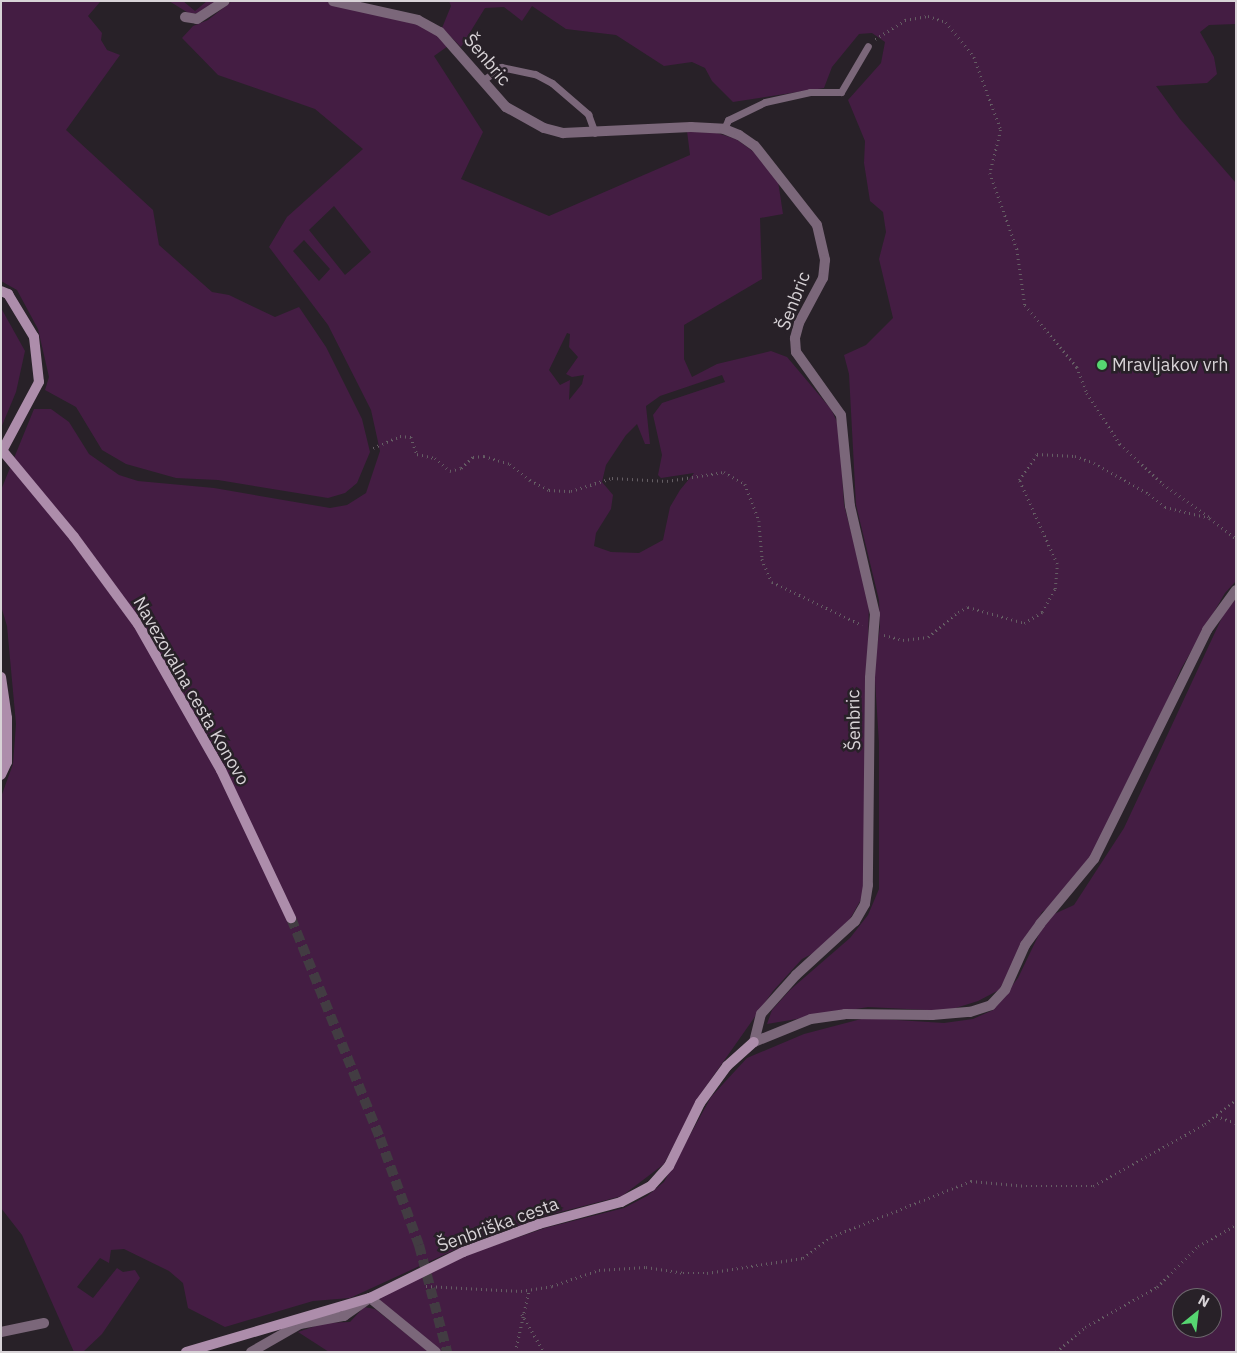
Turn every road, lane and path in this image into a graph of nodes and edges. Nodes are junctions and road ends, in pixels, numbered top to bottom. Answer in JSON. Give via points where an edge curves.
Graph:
{"nodes":[{"id":1,"x":225,"y":1,"type":"edge"},
{"id":2,"x":333,"y":1,"type":"edge"},
{"id":3,"x":185,"y":18,"type":"dead end"},
{"id":4,"x":868,"y":46,"type":"joint"},
{"id":5,"x":482,"y":81,"type":"junction"},
{"id":6,"x":724,"y":129,"type":"junction"},
{"id":7,"x":595,"y":133,"type":"junction"},
{"id":8,"x":1,"y":290,"type":"edge"},
{"id":9,"x":372,"y":448,"type":"dead end"},
{"id":10,"x":2,"y":451,"type":"edge"},
{"id":11,"x":1210,"y":518,"type":"junction"},
{"id":12,"x":1236,"y":538,"type":"edge"},
{"id":13,"x":1236,"y":590,"type":"edge"},
{"id":14,"x":874,"y":633,"type":"junction"},
{"id":15,"x":1,"y":677,"type":"edge"},
{"id":16,"x":1,"y":775,"type":"edge"},
{"id":17,"x":291,"y":918,"type":"tunnel mouth"},
{"id":18,"x":754,"y":1042,"type":"junction"},
{"id":19,"x":1236,"y":1100,"type":"edge"},
{"id":20,"x":1215,"y":1115,"type":"junction"},
{"id":21,"x":1236,"y":1123,"type":"edge"},
{"id":22,"x":1236,"y":1226,"type":"edge"},
{"id":23,"x":423,"y":1286,"type":"dead end"},
{"id":24,"x":529,"y":1290,"type":"junction"},
{"id":25,"x":370,"y":1298,"type":"junction"},
{"id":26,"x":522,"y":1314,"type":"junction"},
{"id":27,"x":44,"y":1323,"type":"dead end"},
{"id":28,"x":1,"y":1332,"type":"edge"},
{"id":29,"x":186,"y":1352,"type":"edge"},
{"id":30,"x":251,"y":1352,"type":"edge"},
{"id":31,"x":436,"y":1352,"type":"edge"},
{"id":32,"x":515,"y":1352,"type":"edge"},
{"id":33,"x":544,"y":1352,"type":"edge"},
{"id":34,"x":1056,"y":1352,"type":"edge"}],
"edges":[{"from":1,"to":3,"type":"street","via":[[197,19]]},
{"from":2,"to":5,"type":"street","name":"Šenbric","via":[[418,20],[440,32]]},
{"from":4,"to":6,"type":"lane","via":[[841,92],[810,92],[765,102],[728,120]]},
{"from":4,"to":11,"type":"path","via":[[905,20],[928,16],[946,22],[974,57],[1001,130],[990,173],[1017,249],[1025,305],[1077,367],[1088,393],[1120,444],[1163,484]]},
{"from":5,"to":7,"type":"street","name":"Šenbric","via":[[506,107],[530,122],[563,133]]},
{"from":5,"to":7,"type":"lane","via":[[501,67],[535,74],[552,83],[588,114]]},
{"from":6,"to":7,"type":"street","name":"Šenbric","via":[[691,127]]},
{"from":6,"to":14,"type":"street","name":"Šenbric","via":[[755,146],[818,225],[825,260],[823,278],[799,323],[796,352],[841,415],[850,506],[871,587]]},
{"from":8,"to":10,"type":"street","via":[[8,294],[34,337],[39,382]]},
{"from":9,"to":14,"type":"path","via":[[400,436],[411,437],[417,454],[435,458],[450,471],[461,468],[473,457],[484,456],[510,464],[530,480],[550,490],[571,491],[612,478],[667,481],[724,472],[745,484],[758,521],[762,559],[772,582],[797,596],[848,616]]},
{"from":10,"to":17,"type":"street","name":"Navezovalna cesta Konovo","via":[[74,537],[138,624],[221,770]]},
{"from":11,"to":12,"type":"path"},
{"from":11,"to":14,"type":"path","via":[[1165,507],[1149,494],[1075,456],[1037,454],[1019,480],[1057,564],[1055,589],[1042,612],[1024,623],[968,608],[958,612],[928,637],[904,640]]},
{"from":13,"to":18,"type":"street","via":[[1208,630],[1094,859],[1025,945],[1005,990],[991,1005],[970,1012],[932,1015],[844,1014],[811,1019]]},
{"from":14,"to":18,"type":"street","name":"Šenbric","via":[[870,678],[871,763],[865,904],[854,921],[777,993],[761,1014]]},
{"from":15,"to":16,"type":"street","via":[[7,762]]},
{"from":18,"to":25,"type":"street","name":"Šenbriška cesta","via":[[727,1066],[700,1103],[669,1166],[650,1186],[621,1202],[539,1224],[463,1252]]},
{"from":19,"to":20,"type":"path"},
{"from":20,"to":21,"type":"path"},
{"from":20,"to":24,"type":"path","via":[[1093,1186],[1026,1186],[971,1181],[831,1237],[803,1258],[707,1273],[646,1267],[599,1270]]},
{"from":22,"to":34,"type":"path","via":[[1198,1246],[1157,1287],[1085,1327]]},
{"from":23,"to":24,"type":"path"},
{"from":24,"to":26,"type":"path"},
{"from":25,"to":29,"type":"street","name":"Šenbriška cesta"},
{"from":25,"to":30,"type":"street","via":[[344,1316],[300,1324]]},
{"from":25,"to":31,"type":"street"},
{"from":26,"to":32,"type":"path"},
{"from":26,"to":33,"type":"path"},
{"from":27,"to":28,"type":"street"}]}
